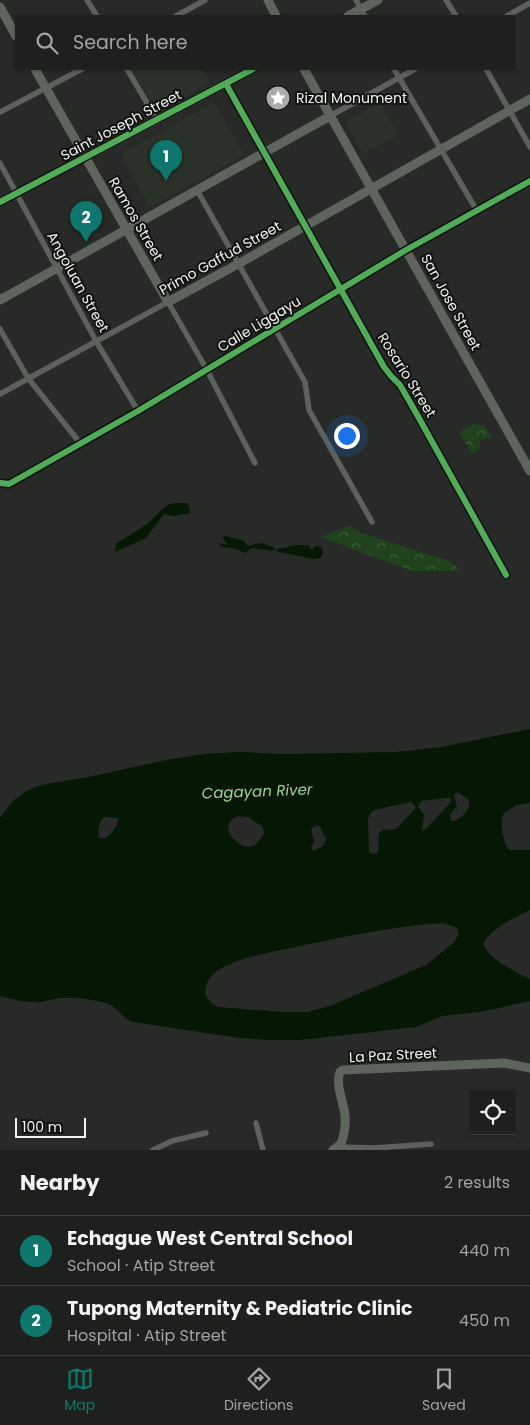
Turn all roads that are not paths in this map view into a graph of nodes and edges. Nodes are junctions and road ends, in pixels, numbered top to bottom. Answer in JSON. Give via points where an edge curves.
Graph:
{"nodes":[{"id":1,"x":87,"y":0,"type":"edge"},
{"id":2,"x":205,"y":0,"type":"edge"},
{"id":3,"x":268,"y":0,"type":"edge"},
{"id":4,"x":356,"y":0,"type":"edge"},
{"id":5,"x":378,"y":0,"type":"edge"},
{"id":6,"x":446,"y":0,"type":"edge"},
{"id":7,"x":530,"y":3,"type":"edge"},
{"id":8,"x":0,"y":7,"type":"edge"},
{"id":9,"x":363,"y":13,"type":"edge"},
{"id":10,"x":96,"y":15,"type":"edge"},
{"id":11,"x":178,"y":15,"type":"edge"},
{"id":12,"x":276,"y":15,"type":"edge"},
{"id":13,"x":455,"y":15,"type":"edge"},
{"id":14,"x":509,"y":15,"type":"edge"},
{"id":15,"x":15,"y":34,"type":"edge"},
{"id":16,"x":36,"y":70,"type":"edge"},
{"id":17,"x":80,"y":70,"type":"edge"},
{"id":18,"x":128,"y":70,"type":"edge"},
{"id":19,"x":251,"y":70,"type":"edge"},
{"id":20,"x":305,"y":70,"type":"edge"},
{"id":21,"x":395,"y":70,"type":"edge"},
{"id":22,"x":413,"y":70,"type":"edge"},
{"id":23,"x":487,"y":70,"type":"edge"},
{"id":24,"x":399,"y":78,"type":"junction"},
{"id":25,"x":226,"y":84,"type":"junction"},
{"id":26,"x":46,"y":89,"type":"junction"},
{"id":27,"x":530,"y":99,"type":"edge"},
{"id":28,"x":510,"y":110,"type":"junction"},
{"id":29,"x":0,"y":112,"type":"edge"},
{"id":30,"x":330,"y":116,"type":"junction"},
{"id":31,"x":156,"y":120,"type":"junction"},
{"id":32,"x":530,"y":147,"type":"edge"},
{"id":33,"x":442,"y":148,"type":"junction"},
{"id":34,"x":264,"y":153,"type":"junction"},
{"id":35,"x":86,"y":157,"type":"junction"},
{"id":36,"x":0,"y":163,"type":"edge"},
{"id":37,"x":530,"y":181,"type":"edge"},
{"id":38,"x":372,"y":187,"type":"junction"},
{"id":39,"x":197,"y":190,"type":"junction"},
{"id":40,"x":16,"y":194,"type":"junction"},
{"id":41,"x":0,"y":202,"type":"edge"},
{"id":42,"x":477,"y":211,"type":"junction"},
{"id":43,"x":305,"y":226,"type":"junction"},
{"id":44,"x":126,"y":229,"type":"junction"},
{"id":45,"x":406,"y":250,"type":"junction"},
{"id":46,"x":238,"y":264,"type":"junction"},
{"id":47,"x":56,"y":269,"type":"junction"},
{"id":48,"x":342,"y":290,"type":"junction"},
{"id":49,"x":0,"y":300,"type":"edge"},
{"id":50,"x":168,"y":302,"type":"junction"},
{"id":51,"x":275,"y":328,"type":"junction"},
{"id":52,"x":0,"y":329,"type":"edge"},
{"id":53,"x":96,"y":342,"type":"junction"},
{"id":54,"x":207,"y":370,"type":"junction"},
{"id":55,"x":28,"y":378,"type":"junction"},
{"id":56,"x":0,"y":394,"type":"edge"},
{"id":57,"x":138,"y":411,"type":"junction"},
{"id":58,"x":80,"y":443,"type":"junction"},
{"id":59,"x":527,"y":459,"type":"edge"},
{"id":60,"x":255,"y":463,"type":"dead end"},
{"id":61,"x":530,"y":470,"type":"edge"},
{"id":62,"x":1,"y":483,"type":"edge"},
{"id":63,"x":1,"y":491,"type":"edge"},
{"id":64,"x":372,"y":522,"type":"dead end"},
{"id":65,"x":506,"y":575,"type":"dead end"},
{"id":66,"x":530,"y":1068,"type":"edge"},
{"id":67,"x":256,"y":1123,"type":"dead end"},
{"id":68,"x":206,"y":1133,"type":"dead end"},
{"id":69,"x":172,"y":1141,"type":"junction"},
{"id":70,"x":431,"y":1144,"type":"dead end"},
{"id":71,"x":336,"y":1148,"type":"edge"},
{"id":72,"x":374,"y":1149,"type":"edge"},
{"id":73,"x":153,"y":1150,"type":"edge"},
{"id":74,"x":174,"y":1150,"type":"edge"},
{"id":75,"x":263,"y":1150,"type":"edge"}],
"edges":[{"from":1,"to":10,"type":"street"},
{"from":2,"to":11,"type":"street"},
{"from":3,"to":12,"type":"main road"},
{"from":4,"to":9,"type":"street"},
{"from":5,"to":9,"type":"main road"},
{"from":6,"to":13,"type":"street"},
{"from":7,"to":14,"type":"street"},
{"from":8,"to":15,"type":"main road"},
{"from":16,"to":26,"type":"main road","name":"Ramos Street"},
{"from":17,"to":26,"type":"street"},
{"from":18,"to":31,"type":"street"},
{"from":19,"to":25,"type":"main road","name":"Saint Joseph Street"},
{"from":20,"to":30,"type":"main road","name":"San Jose Street"},
{"from":21,"to":24,"type":"street"},
{"from":22,"to":24,"type":"street"},
{"from":23,"to":28,"type":"street"},
{"from":24,"to":30,"type":"street"},
{"from":24,"to":33,"type":"street"},
{"from":25,"to":31,"type":"main road","name":"Saint Joseph Street"},
{"from":25,"to":34,"type":"street","name":"Rosario Street"},
{"from":26,"to":29,"type":"street"},
{"from":26,"to":35,"type":"main road","name":"Ramos Street"},
{"from":27,"to":28,"type":"main road","name":"Primo Gaffud Street"},
{"from":28,"to":32,"type":"street"},
{"from":28,"to":33,"type":"main road","name":"Primo Gaffud Street"},
{"from":30,"to":34,"type":"main road"},
{"from":30,"to":38,"type":"main road","name":"San Jose Street"},
{"from":31,"to":35,"type":"main road","name":"Saint Joseph Street"},
{"from":33,"to":38,"type":"main road","name":"Primo Gaffud Street"},
{"from":33,"to":42,"type":"street"},
{"from":34,"to":39,"type":"main road"},
{"from":34,"to":43,"type":"street","name":"Rosario Street"},
{"from":35,"to":40,"type":"street","name":"Saint Joseph Street"},
{"from":35,"to":44,"type":"main road","name":"Ramos Street"},
{"from":36,"to":40,"type":"street","name":"Angoluan Street"},
{"from":37,"to":42,"type":"street","name":"Calle Liggayu"},
{"from":38,"to":43,"type":"main road","name":"Primo Gaffud Street"},
{"from":38,"to":45,"type":"main road","name":"San Jose Street"},
{"from":39,"to":44,"type":"main road"},
{"from":39,"to":46,"type":"street"},
{"from":40,"to":41,"type":"street","name":"Saint Joseph Street"},
{"from":40,"to":47,"type":"street","name":"Angoluan Street"},
{"from":42,"to":45,"type":"street","name":"Calle Liggayu"},
{"from":43,"to":46,"type":"main road","name":"Primo Gaffud Street"},
{"from":43,"to":48,"type":"street","name":"Rosario Street"},
{"from":44,"to":47,"type":"main road"},
{"from":44,"to":50,"type":"main road","name":"Ramos Street"},
{"from":45,"to":48,"type":"street","name":"Calle Liggayu"},
{"from":45,"to":59,"type":"main road","name":"San Jose Street"},
{"from":46,"to":50,"type":"main road","name":"Primo Gaffud Street"},
{"from":46,"to":51,"type":"street"},
{"from":47,"to":49,"type":"main road"},
{"from":47,"to":53,"type":"street","name":"Angoluan Street"},
{"from":48,"to":51,"type":"street","name":"Calle Liggayu"},
{"from":48,"to":65,"type":"street","name":"Rosario Street","via":[[387,372],[403,389]]},
{"from":50,"to":53,"type":"street","name":"Primo Gaffud Street"},
{"from":50,"to":54,"type":"street","name":"Ramos Street"},
{"from":51,"to":54,"type":"street","name":"Calle Liggayu"},
{"from":51,"to":64,"type":"street","via":[[305,382],[308,410]]},
{"from":52,"to":55,"type":"street"},
{"from":53,"to":55,"type":"street","name":"Primo Gaffud Street"},
{"from":53,"to":57,"type":"street","name":"Angoluan Street"},
{"from":54,"to":57,"type":"street","name":"Calle Liggayu"},
{"from":54,"to":60,"type":"street","name":"Ramos Street"},
{"from":55,"to":56,"type":"street","name":"Primo Gaffud Street"},
{"from":55,"to":58,"type":"street"},
{"from":57,"to":58,"type":"street","name":"Calle Liggayu"},
{"from":58,"to":62,"type":"street","name":"Calle Liggayu","via":[[9,484]]},
{"from":59,"to":61,"type":"main road","name":"San Jose Street"},
{"from":62,"to":63,"type":"street"},
{"from":66,"to":71,"type":"main road","name":"La Paz Street","via":[[504,1063],[343,1070],[339,1078],[345,1122],[343,1138]]},
{"from":67,"to":75,"type":"street"},
{"from":68,"to":69,"type":"street"},
{"from":69,"to":73,"type":"street"},
{"from":69,"to":74,"type":"street"},
{"from":70,"to":72,"type":"street"},
{"from":71,"to":72,"type":"street"}]}
